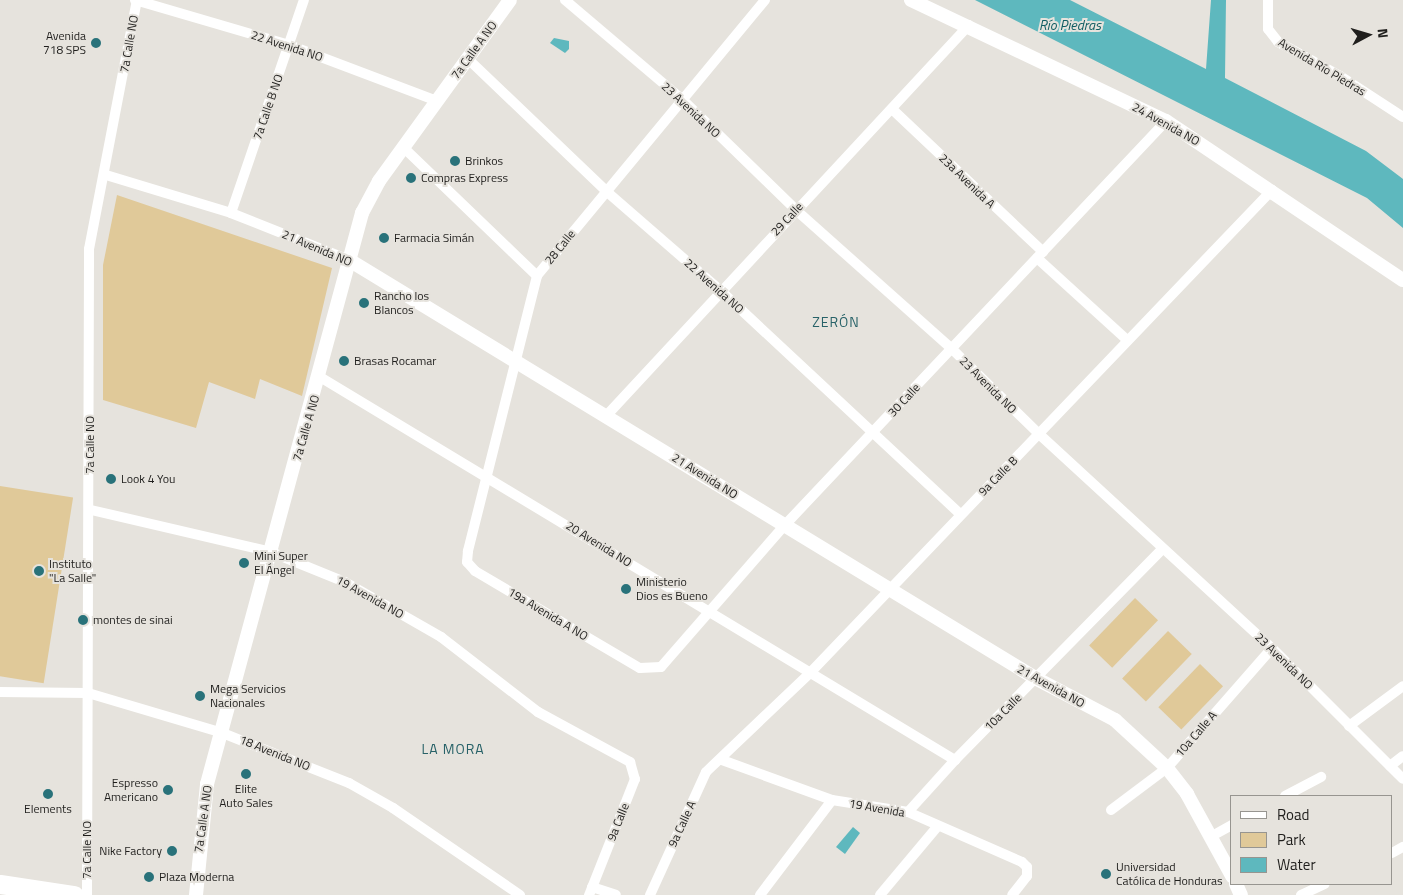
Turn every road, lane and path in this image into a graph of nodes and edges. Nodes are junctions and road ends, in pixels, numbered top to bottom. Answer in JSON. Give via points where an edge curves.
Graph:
{"nodes":[{"id":1,"x":136,"y":0,"type":"edge"},
{"id":2,"x":304,"y":0,"type":"edge"},
{"id":3,"x":510,"y":0,"type":"edge"},
{"id":4,"x":565,"y":0,"type":"edge"},
{"id":5,"x":765,"y":0,"type":"edge"},
{"id":6,"x":911,"y":0,"type":"edge"},
{"id":7,"x":1268,"y":0,"type":"edge"},
{"id":8,"x":969,"y":25,"type":"junction"},
{"id":9,"x":289,"y":45,"type":"junction"},
{"id":10,"x":468,"y":58,"type":"junction"},
{"id":11,"x":682,"y":100,"type":"junction"},
{"id":12,"x":436,"y":101,"type":"junction"},
{"id":13,"x":892,"y":109,"type":"junction"},
{"id":14,"x":1403,"y":118,"type":"edge"},
{"id":15,"x":1166,"y":121,"type":"junction"},
{"id":16,"x":403,"y":147,"type":"junction"},
{"id":17,"x":106,"y":175,"type":"junction"},
{"id":18,"x":1272,"y":190,"type":"junction"},
{"id":19,"x":606,"y":191,"type":"junction"},
{"id":20,"x":796,"y":210,"type":"junction"},
{"id":21,"x":231,"y":213,"type":"junction"},
{"id":22,"x":1040,"y":255,"type":"junction"},
{"id":23,"x":348,"y":260,"type":"junction"},
{"id":24,"x":537,"y":276,"type":"junction"},
{"id":25,"x":1403,"y":280,"type":"edge"},
{"id":26,"x":721,"y":291,"type":"junction"},
{"id":27,"x":1127,"y":340,"type":"junction"},
{"id":28,"x":952,"y":349,"type":"junction"},
{"id":29,"x":515,"y":362,"type":"junction"},
{"id":30,"x":320,"y":376,"type":"junction"},
{"id":31,"x":607,"y":415,"type":"junction"},
{"id":32,"x":873,"y":433,"type":"junction"},
{"id":33,"x":1039,"y":434,"type":"junction"},
{"id":34,"x":487,"y":475,"type":"junction"},
{"id":35,"x":91,"y":510,"type":"junction"},
{"id":36,"x":960,"y":514,"type":"junction"},
{"id":37,"x":784,"y":526,"type":"junction"},
{"id":38,"x":1162,"y":548,"type":"junction"},
{"id":39,"x":468,"y":551,"type":"joint"},
{"id":40,"x":271,"y":552,"type":"junction"},
{"id":41,"x":891,"y":590,"type":"junction"},
{"id":42,"x":708,"y":612,"type":"junction"},
{"id":43,"x":1272,"y":648,"type":"junction"},
{"id":44,"x":640,"y":668,"type":"joint"},
{"id":45,"x":809,"y":674,"type":"junction"},
{"id":46,"x":1037,"y":679,"type":"junction"},
{"id":47,"x":1403,"y":686,"type":"edge"},
{"id":48,"x":0,"y":692,"type":"edge"},
{"id":49,"x":88,"y":693,"type":"junction"},
{"id":50,"x":1349,"y":726,"type":"junction"},
{"id":51,"x":220,"y":732,"type":"junction"},
{"id":52,"x":619,"y":753,"type":"joint"},
{"id":53,"x":1403,"y":756,"type":"edge"},
{"id":54,"x":722,"y":760,"type":"junction"},
{"id":55,"x":955,"y":760,"type":"junction"},
{"id":56,"x":1390,"y":766,"type":"junction"},
{"id":57,"x":1167,"y":768,"type":"junction"},
{"id":58,"x":1321,"y":777,"type":"dead end"},
{"id":59,"x":1403,"y":779,"type":"edge"},
{"id":60,"x":1287,"y":795,"type":"edge"},
{"id":61,"x":832,"y":800,"type":"junction"},
{"id":62,"x":1111,"y":810,"type":"dead end"},
{"id":63,"x":908,"y":812,"type":"junction"},
{"id":64,"x":938,"y":826,"type":"junction"},
{"id":65,"x":1230,"y":826,"type":"edge"},
{"id":66,"x":1212,"y":836,"type":"junction"},
{"id":67,"x":1230,"y":872,"type":"edge"},
{"id":68,"x":0,"y":884,"type":"edge"},
{"id":69,"x":1323,"y":885,"type":"edge"},
{"id":70,"x":591,"y":891,"type":"edge"},
{"id":71,"x":74,"y":895,"type":"edge"},
{"id":72,"x":87,"y":895,"type":"edge"},
{"id":73,"x":196,"y":895,"type":"edge"},
{"id":74,"x":520,"y":895,"type":"edge"},
{"id":75,"x":616,"y":895,"type":"edge"},
{"id":76,"x":650,"y":895,"type":"edge"},
{"id":77,"x":760,"y":895,"type":"edge"},
{"id":78,"x":880,"y":895,"type":"edge"},
{"id":79,"x":1012,"y":895,"type":"edge"},
{"id":80,"x":1301,"y":895,"type":"edge"}],
"edges":[{"from":1,"to":9,"type":"street","name":"22 Avenida NO"},
{"from":1,"to":17,"type":"street","name":"7a Calle NO"},
{"from":2,"to":9,"type":"street","name":"7a Calle B NO"},
{"from":3,"to":10,"type":"street","name":"7a Calle A NO"},
{"from":4,"to":11,"type":"street","name":"23 Avenida NO"},
{"from":5,"to":11,"type":"street","name":"28 Calle"},
{"from":6,"to":8,"type":"street","name":"24 Avenida NO"},
{"from":7,"to":14,"type":"street","name":"Avenida Río Piedras","via":[[1268,29],[1278,42],[1340,76]]},
{"from":8,"to":13,"type":"street","name":"29 Calle"},
{"from":8,"to":15,"type":"street","name":"24 Avenida NO"},
{"from":9,"to":12,"type":"street","name":"22 Avenida NO"},
{"from":9,"to":21,"type":"street","name":"7a Calle B NO"},
{"from":10,"to":12,"type":"street","name":"7a Calle A NO"},
{"from":10,"to":19,"type":"street","name":"22 Avenida NO"},
{"from":11,"to":19,"type":"street","name":"28 Calle"},
{"from":11,"to":20,"type":"street","name":"23 Avenida NO"},
{"from":12,"to":16,"type":"street","name":"7a Calle A NO"},
{"from":13,"to":20,"type":"street","name":"29 Calle"},
{"from":13,"to":22,"type":"street","name":"23a Avenida A"},
{"from":15,"to":18,"type":"street","name":"24 Avenida NO"},
{"from":15,"to":22,"type":"street","name":"30 Calle"},
{"from":16,"to":23,"type":"street","name":"7a Calle A NO","via":[[378,181],[362,213]]},
{"from":16,"to":24,"type":"street"},
{"from":17,"to":21,"type":"street","name":"21 Avenida NO"},
{"from":17,"to":35,"type":"street","name":"7a Calle NO","via":[[89,249]]},
{"from":18,"to":25,"type":"street","name":"24 Avenida NO"},
{"from":18,"to":27,"type":"street","name":"9a Calle B"},
{"from":19,"to":24,"type":"street","name":"28 Calle"},
{"from":19,"to":26,"type":"street","name":"22 Avenida NO"},
{"from":20,"to":26,"type":"street","name":"29 Calle"},
{"from":20,"to":28,"type":"street","name":"23 Avenida NO"},
{"from":21,"to":23,"type":"street","name":"21 Avenida NO"},
{"from":22,"to":27,"type":"street","name":"23a Avenida A"},
{"from":22,"to":28,"type":"street","name":"30 Calle"},
{"from":23,"to":29,"type":"street","name":"21 Avenida NO"},
{"from":23,"to":30,"type":"street","name":"7a Calle A NO"},
{"from":24,"to":29,"type":"street","name":"28 Calle"},
{"from":26,"to":31,"type":"street","name":"29 Calle"},
{"from":26,"to":32,"type":"street","name":"22 Avenida NO"},
{"from":27,"to":33,"type":"street","name":"9a Calle B"},
{"from":28,"to":32,"type":"street","name":"30 Calle"},
{"from":28,"to":33,"type":"street","name":"23 Avenida NO"},
{"from":29,"to":31,"type":"street","name":"21 Avenida NO"},
{"from":29,"to":34,"type":"street","name":"28 Calle"},
{"from":30,"to":34,"type":"street","name":"20 Avenida NO"},
{"from":30,"to":40,"type":"street","name":"7a Calle A NO"},
{"from":31,"to":37,"type":"street","name":"21 Avenida NO"},
{"from":32,"to":36,"type":"street","name":"22 Avenida NO"},
{"from":32,"to":37,"type":"street","name":"30 Calle"},
{"from":33,"to":36,"type":"street","name":"9a Calle B"},
{"from":33,"to":38,"type":"street","name":"23 Avenida NO"},
{"from":34,"to":39,"type":"street","name":"28 Calle"},
{"from":34,"to":42,"type":"street","name":"20 Avenida NO"},
{"from":35,"to":40,"type":"street","name":"19 Avenida NO"},
{"from":35,"to":49,"type":"street","name":"7a Calle NO"},
{"from":36,"to":41,"type":"street","name":"9a Calle B"},
{"from":37,"to":41,"type":"street","name":"21 Avenida NO"},
{"from":37,"to":42,"type":"street","name":"30 Calle"},
{"from":38,"to":43,"type":"street","name":"23 Avenida NO"},
{"from":38,"to":46,"type":"street","name":"10a Calle"},
{"from":39,"to":44,"type":"street","name":"19a Avenida A NO","via":[[467,562],[475,572]]},
{"from":40,"to":51,"type":"street","name":"7a Calle A NO"},
{"from":40,"to":52,"type":"street","name":"19 Avenida NO","via":[[345,582],[441,637],[538,712]]},
{"from":41,"to":45,"type":"street","name":"9a Calle B"},
{"from":41,"to":46,"type":"street","name":"21 Avenida NO"},
{"from":42,"to":44,"type":"street","name":"30 Calle","via":[[661,667]]},
{"from":42,"to":45,"type":"street","name":"20 Avenida NO"},
{"from":43,"to":50,"type":"street","name":"23 Avenida NO"},
{"from":43,"to":57,"type":"street","name":"10a Calle A"},
{"from":45,"to":54,"type":"street","name":"9a Calle B"},
{"from":45,"to":55,"type":"street","name":"20 Avenida NO"},
{"from":46,"to":55,"type":"street","name":"10a Calle"},
{"from":46,"to":57,"type":"street","name":"21 Avenida NO","via":[[1115,720]]},
{"from":47,"to":50,"type":"street"},
{"from":48,"to":49,"type":"street","name":"18 Avenida NO"},
{"from":49,"to":51,"type":"street","name":"18 Avenida NO"},
{"from":49,"to":72,"type":"street","name":"7a Calle NO"},
{"from":50,"to":56,"type":"street","name":"23 Avenida NO"},
{"from":51,"to":73,"type":"street","name":"7a Calle A NO","via":[[206,793]]},
{"from":51,"to":74,"type":"street","name":"18 Avenida NO","via":[[349,783],[393,808]]},
{"from":52,"to":70,"type":"street","name":"9a Calle","via":[[630,762],[635,780]]},
{"from":53,"to":56,"type":"street"},
{"from":54,"to":61,"type":"street","name":"19 Avenida"},
{"from":54,"to":76,"type":"street","name":"9a Calle A","via":[[706,772]]},
{"from":55,"to":63,"type":"street","name":"10a Calle"},
{"from":56,"to":59,"type":"street","name":"23 Avenida NO"},
{"from":57,"to":62,"type":"street","name":"10a Calle A"},
{"from":57,"to":66,"type":"street","name":"21 Avenida NO"},
{"from":58,"to":60,"type":"street"},
{"from":61,"to":63,"type":"street","name":"19 Avenida"},
{"from":61,"to":77,"type":"street"},
{"from":63,"to":64,"type":"street","name":"19 Avenida"},
{"from":64,"to":78,"type":"street"},
{"from":64,"to":79,"type":"street","name":"19 Avenida","via":[[1022,862],[1027,867],[1027,876]]},
{"from":65,"to":66,"type":"street"},
{"from":66,"to":67,"type":"street","name":"21 Avenida NO"},
{"from":68,"to":71,"type":"highway"},
{"from":69,"to":80,"type":"street"},
{"from":70,"to":75,"type":"street"}]}
